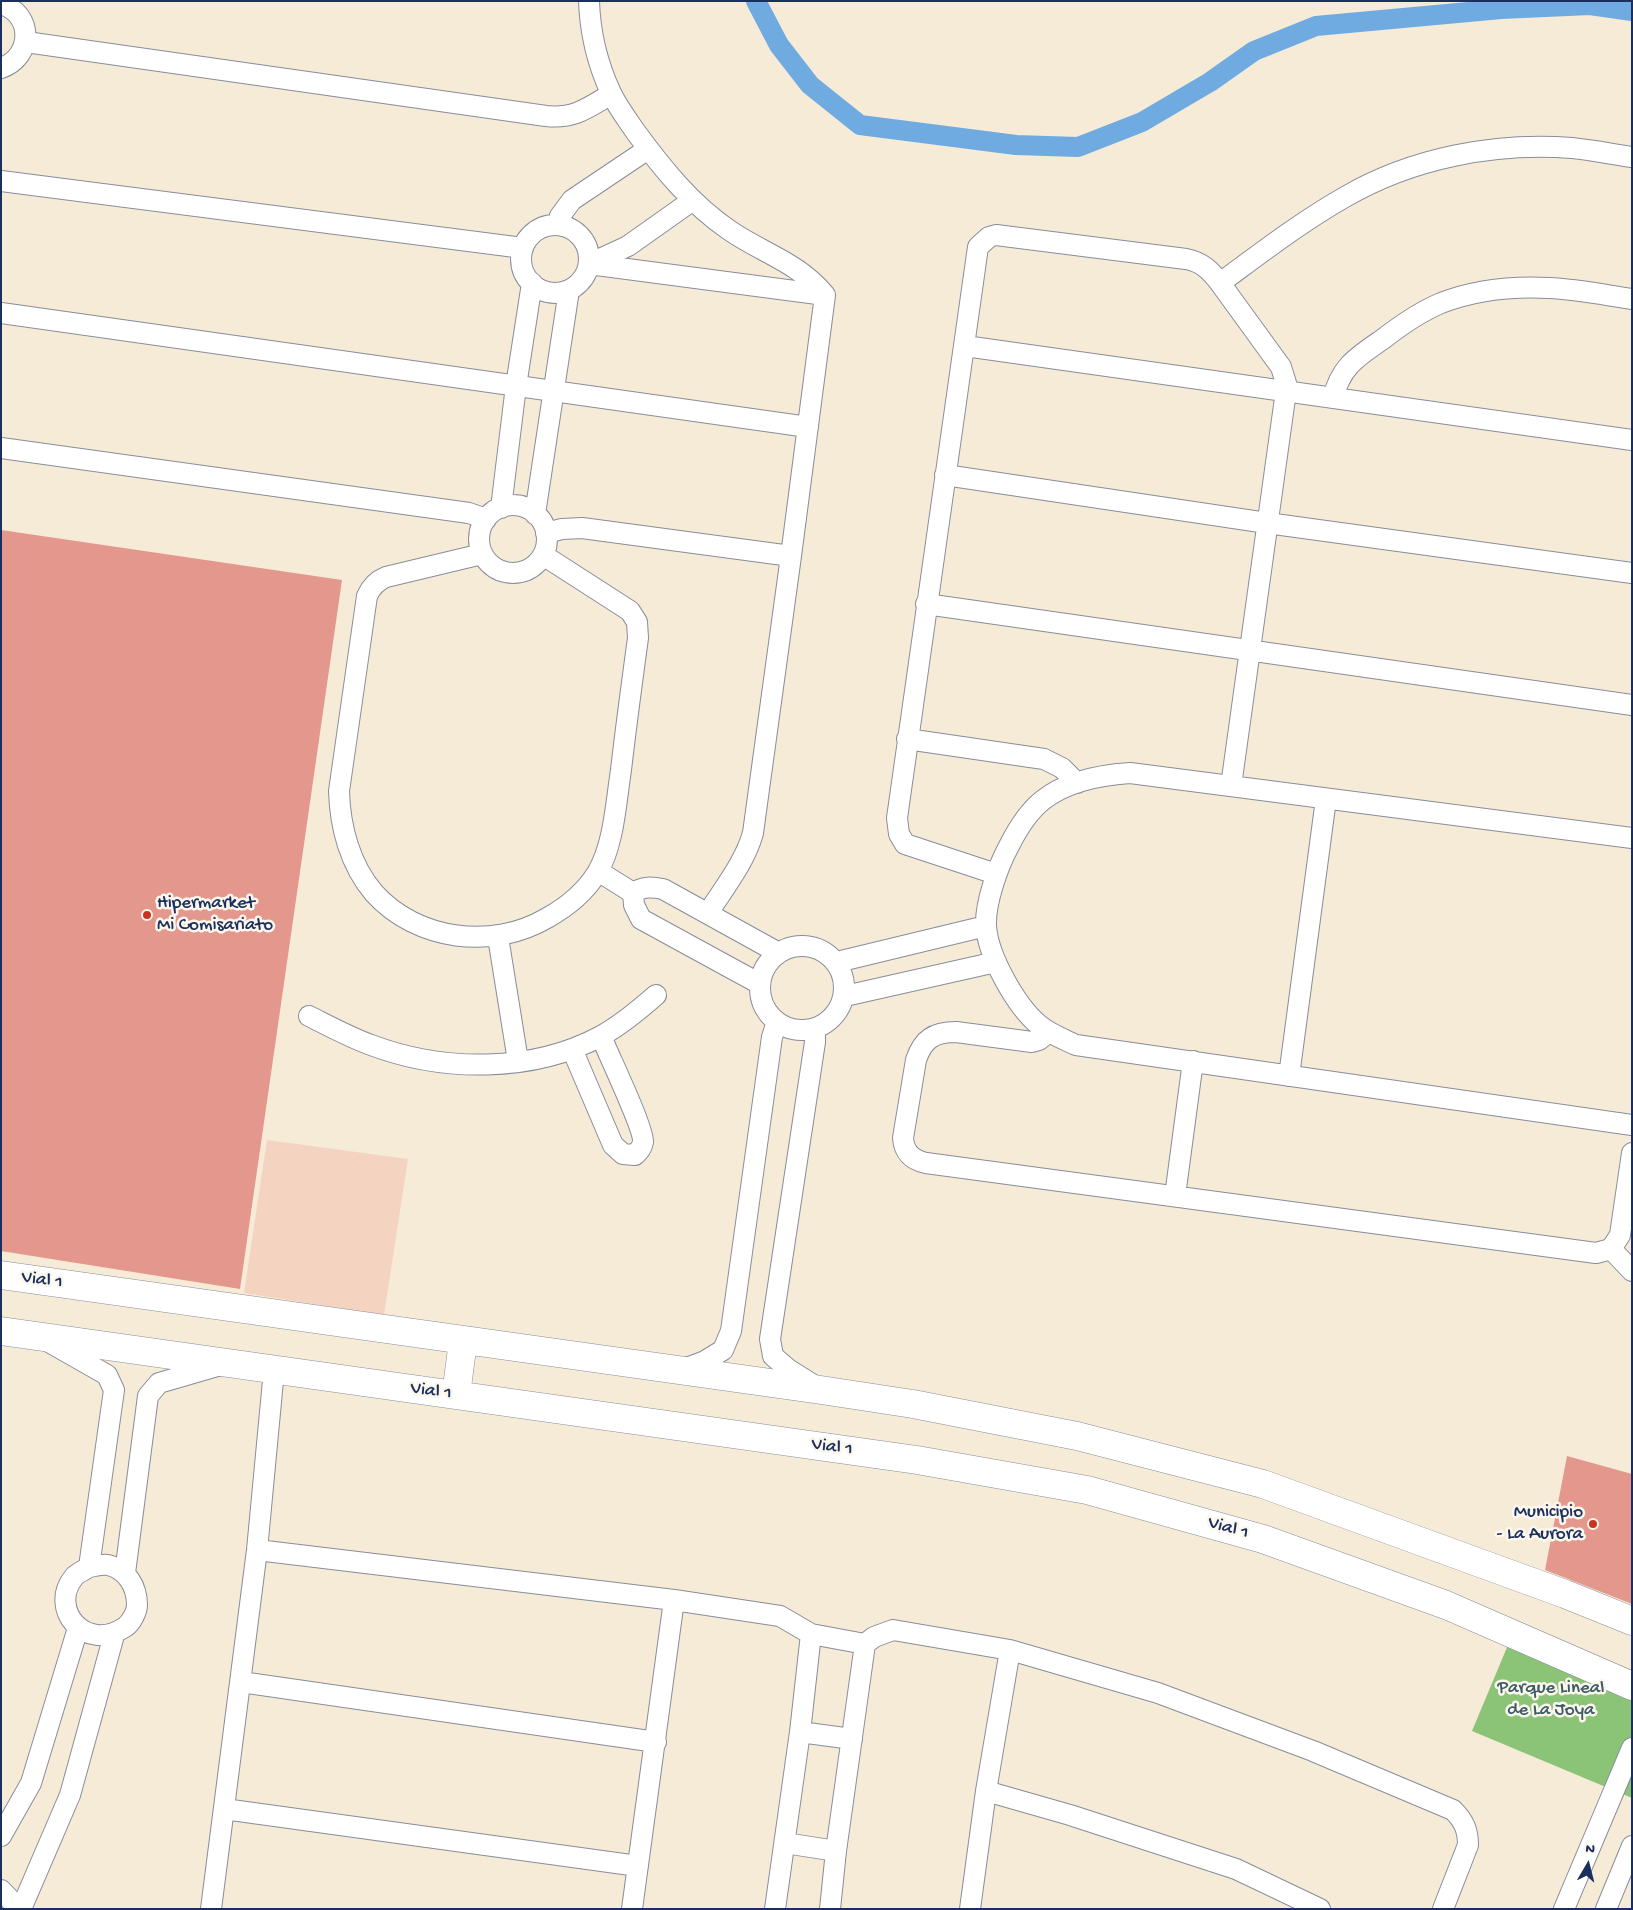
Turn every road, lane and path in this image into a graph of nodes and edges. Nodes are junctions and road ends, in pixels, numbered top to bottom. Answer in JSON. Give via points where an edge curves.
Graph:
{"nodes":[{"id":1,"x":588,"y":1,"type":"edge"},
{"id":2,"x":1,"y":4,"type":"edge"},
{"id":3,"x":26,"y":42,"type":"junction"},
{"id":4,"x":1,"y":68,"type":"edge"},
{"id":5,"x":611,"y":94,"type":"junction"},
{"id":6,"x":648,"y":149,"type":"junction"},
{"id":7,"x":1632,"y":157,"type":"edge"},
{"id":8,"x":1,"y":181,"type":"edge"},
{"id":9,"x":692,"y":200,"type":"junction"},
{"id":10,"x":558,"y":225,"type":"junction"},
{"id":11,"x":523,"y":248,"type":"junction"},
{"id":12,"x":589,"y":264,"type":"junction"},
{"id":13,"x":1220,"y":283,"type":"junction"},
{"id":14,"x":532,"y":284,"type":"junction"},
{"id":15,"x":570,"y":290,"type":"junction"},
{"id":16,"x":825,"y":295,"type":"junction"},
{"id":17,"x":1632,"y":299,"type":"edge"},
{"id":18,"x":1,"y":314,"type":"edge"},
{"id":19,"x":965,"y":346,"type":"junction"},
{"id":20,"x":516,"y":386,"type":"junction"},
{"id":21,"x":1286,"y":391,"type":"junction"},
{"id":22,"x":554,"y":392,"type":"junction"},
{"id":23,"x":1333,"y":398,"type":"junction"},
{"id":24,"x":808,"y":427,"type":"junction"},
{"id":25,"x":1632,"y":440,"type":"edge"},
{"id":26,"x":1,"y":448,"type":"edge"},
{"id":27,"x":946,"y":474,"type":"junction"},
{"id":28,"x":493,"y":513,"type":"junction"},
{"id":29,"x":535,"y":514,"type":"junction"},
{"id":30,"x":1267,"y":523,"type":"junction"},
{"id":31,"x":546,"y":533,"type":"junction"},
{"id":32,"x":482,"y":554,"type":"junction"},
{"id":33,"x":543,"y":555,"type":"junction"},
{"id":34,"x":791,"y":556,"type":"junction"},
{"id":35,"x":1632,"y":573,"type":"edge"},
{"id":36,"x":926,"y":604,"type":"junction"},
{"id":37,"x":1249,"y":650,"type":"junction"},
{"id":38,"x":1632,"y":704,"type":"edge"},
{"id":39,"x":907,"y":739,"type":"junction"},
{"id":40,"x":1077,"y":783,"type":"junction"},
{"id":41,"x":1231,"y":786,"type":"junction"},
{"id":42,"x":1326,"y":798,"type":"junction"},
{"id":43,"x":1632,"y":838,"type":"edge"},
{"id":44,"x":598,"y":871,"type":"junction"},
{"id":45,"x":996,"y":874,"type":"junction"},
{"id":46,"x":633,"y":893,"type":"junction"},
{"id":47,"x":708,"y":913,"type":"junction"},
{"id":48,"x":986,"y":926,"type":"junction"},
{"id":49,"x":498,"y":937,"type":"junction"},
{"id":50,"x":778,"y":952,"type":"junction"},
{"id":51,"x":837,"y":962,"type":"junction"},
{"id":52,"x":996,"y":962,"type":"junction"},
{"id":53,"x":760,"y":984,"type":"junction"},
{"id":54,"x":656,"y":995,"type":"dead end"},
{"id":55,"x":844,"y":996,"type":"junction"},
{"id":56,"x":309,"y":1016,"type":"dead end"},
{"id":57,"x":777,"y":1022,"type":"junction"},
{"id":58,"x":815,"y":1028,"type":"junction"},
{"id":59,"x":1049,"y":1032,"type":"junction"},
{"id":60,"x":601,"y":1036,"type":"junction"},
{"id":61,"x":572,"y":1049,"type":"junction"},
{"id":62,"x":518,"y":1061,"type":"junction"},
{"id":63,"x":1193,"y":1061,"type":"junction"},
{"id":64,"x":1289,"y":1076,"type":"junction"},
{"id":65,"x":1632,"y":1125,"type":"edge"},
{"id":66,"x":1632,"y":1152,"type":"edge"},
{"id":67,"x":1175,"y":1196,"type":"junction"},
{"id":68,"x":1611,"y":1248,"type":"junction"},
{"id":69,"x":1632,"y":1271,"type":"edge"},
{"id":70,"x":1,"y":1275,"type":"edge"},
{"id":71,"x":1,"y":1331,"type":"edge"},
{"id":72,"x":40,"y":1337,"type":"junction"},
{"id":73,"x":463,"y":1341,"type":"junction"},
{"id":74,"x":227,"y":1363,"type":"junction"},
{"id":75,"x":274,"y":1370,"type":"junction"},
{"id":76,"x":680,"y":1370,"type":"junction"},
{"id":77,"x":821,"y":1390,"type":"junction"},
{"id":78,"x":456,"y":1395,"type":"junction"},
{"id":79,"x":257,"y":1550,"type":"junction"},
{"id":80,"x":89,"y":1566,"type":"junction"},
{"id":81,"x":125,"y":1573,"type":"junction"},
{"id":82,"x":674,"y":1600,"type":"junction"},
{"id":83,"x":1632,"y":1621,"type":"edge"},
{"id":84,"x":78,"y":1628,"type":"junction"},
{"id":85,"x":811,"y":1634,"type":"junction"},
{"id":86,"x":114,"y":1635,"type":"junction"},
{"id":87,"x":865,"y":1644,"type":"junction"},
{"id":88,"x":1010,"y":1650,"type":"junction"},
{"id":89,"x":241,"y":1682,"type":"junction"},
{"id":90,"x":1632,"y":1686,"type":"edge"},
{"id":91,"x":800,"y":1732,"type":"junction"},
{"id":92,"x":852,"y":1739,"type":"junction"},
{"id":93,"x":656,"y":1742,"type":"junction"},
{"id":94,"x":1632,"y":1748,"type":"edge"},
{"id":95,"x":986,"y":1791,"type":"junction"},
{"id":96,"x":224,"y":1809,"type":"junction"},
{"id":97,"x":1,"y":1836,"type":"edge"},
{"id":98,"x":785,"y":1843,"type":"junction"},
{"id":99,"x":1632,"y":1846,"type":"edge"},
{"id":100,"x":836,"y":1850,"type":"junction"},
{"id":101,"x":638,"y":1866,"type":"junction"},
{"id":102,"x":1,"y":1890,"type":"edge"},
{"id":103,"x":20,"y":1909,"type":"edge"},
{"id":104,"x":210,"y":1909,"type":"edge"},
{"id":105,"x":632,"y":1909,"type":"edge"},
{"id":106,"x":775,"y":1909,"type":"edge"},
{"id":107,"x":830,"y":1909,"type":"edge"},
{"id":108,"x":970,"y":1909,"type":"edge"},
{"id":109,"x":1320,"y":1909,"type":"edge"},
{"id":110,"x":1443,"y":1909,"type":"edge"},
{"id":111,"x":1564,"y":1909,"type":"edge"},
{"id":112,"x":1606,"y":1909,"type":"edge"}],
"edges":[{"from":1,"to":5,"type":"street","via":[[590,24]]},
{"from":2,"to":3,"type":"street","via":[[15,12],[22,22]]},
{"from":3,"to":4,"type":"street","via":[[18,57]]},
{"from":3,"to":5,"type":"street","via":[[552,117],[578,114]]},
{"from":5,"to":6,"type":"street"},
{"from":6,"to":9,"type":"street"},
{"from":6,"to":10,"type":"street","via":[[572,200]]},
{"from":7,"to":13,"type":"street","via":[[1573,148],[1527,147],[1491,150],[1430,162],[1391,175],[1346,196]]},
{"from":8,"to":11,"type":"street"},
{"from":9,"to":12,"type":"street","via":[[628,246]]},
{"from":9,"to":16,"type":"street","via":[[728,229],[807,276]]},
{"from":10,"to":11,"type":"street","via":[[536,230]]},
{"from":10,"to":12,"type":"street","via":[[569,228],[585,242]]},
{"from":11,"to":14,"type":"street","via":[[522,267]]},
{"from":12,"to":15,"type":"street","via":[[586,275]]},
{"from":12,"to":16,"type":"street"},
{"from":13,"to":19,"type":"street","via":[[1210,270],[1195,261],[996,235],[978,247]]},
{"from":13,"to":21,"type":"street","via":[[1281,367]]},
{"from":14,"to":15,"type":"street","via":[[543,291]]},
{"from":14,"to":20,"type":"street"},
{"from":15,"to":22,"type":"street"},
{"from":16,"to":24,"type":"street"},
{"from":17,"to":23,"type":"street","via":[[1551,288],[1523,288],[1495,290],[1440,304],[1405,322],[1360,355],[1344,370]]},
{"from":18,"to":20,"type":"street"},
{"from":19,"to":21,"type":"street"},
{"from":19,"to":27,"type":"street"},
{"from":20,"to":22,"type":"street"},
{"from":20,"to":28,"type":"street"},
{"from":21,"to":23,"type":"street"},
{"from":21,"to":30,"type":"street"},
{"from":22,"to":24,"type":"street"},
{"from":22,"to":29,"type":"street"},
{"from":23,"to":25,"type":"street"},
{"from":24,"to":34,"type":"street"},
{"from":26,"to":28,"type":"street","via":[[469,513]]},
{"from":27,"to":30,"type":"street"},
{"from":27,"to":36,"type":"street"},
{"from":28,"to":29,"type":"street","via":[[519,506]]},
{"from":28,"to":32,"type":"street","via":[[480,530]]},
{"from":29,"to":31,"type":"street"},
{"from":30,"to":35,"type":"street"},
{"from":30,"to":37,"type":"street"},
{"from":31,"to":33,"type":"street"},
{"from":31,"to":34,"type":"street","via":[[582,528]]},
{"from":32,"to":33,"type":"street","via":[[500,571],[512,573],[525,571]]},
{"from":32,"to":49,"type":"street","via":[[386,577],[370,589],[339,791],[351,853],[365,881],[382,901],[427,928],[475,938]]},
{"from":33,"to":44,"type":"street","via":[[630,611],[638,622],[614,817]]},
{"from":34,"to":47,"type":"street","via":[[753,833],[746,851]]},
{"from":36,"to":37,"type":"street"},
{"from":36,"to":39,"type":"street"},
{"from":37,"to":38,"type":"street"},
{"from":37,"to":41,"type":"street"},
{"from":39,"to":40,"type":"street","via":[[1044,758],[1062,768]]},
{"from":39,"to":45,"type":"street","via":[[897,818],[905,844]]},
{"from":40,"to":41,"type":"street","via":[[1130,773]]},
{"from":40,"to":45,"type":"street","via":[[1043,800],[1032,811],[1013,838]]},
{"from":41,"to":42,"type":"street"},
{"from":42,"to":43,"type":"street"},
{"from":42,"to":64,"type":"street"},
{"from":44,"to":46,"type":"street"},
{"from":44,"to":49,"type":"street","via":[[583,891],[558,912],[524,930]]},
{"from":45,"to":48,"type":"street"},
{"from":46,"to":47,"type":"street","via":[[639,888],[663,889]]},
{"from":46,"to":53,"type":"street","via":[[634,905],[641,919]]},
{"from":47,"to":50,"type":"street"},
{"from":48,"to":51,"type":"street"},
{"from":48,"to":52,"type":"street"},
{"from":49,"to":62,"type":"street"},
{"from":50,"to":51,"type":"street","via":[[798,945],[813,946]]},
{"from":50,"to":53,"type":"street","via":[[764,969]]},
{"from":51,"to":55,"type":"street","via":[[844,978]]},
{"from":52,"to":55,"type":"street"},
{"from":52,"to":59,"type":"street","via":[[1021,1006]]},
{"from":53,"to":57,"type":"street","via":[[767,1012]]},
{"from":54,"to":60,"type":"street"},
{"from":55,"to":58,"type":"street","via":[[839,1010]]},
{"from":56,"to":62,"type":"street","via":[[372,1046],[424,1060],[460,1064]]},
{"from":57,"to":58,"type":"street","via":[[789,1028]]},
{"from":57,"to":76,"type":"street","via":[[772,1037],[732,1331],[723,1350]]},
{"from":58,"to":77,"type":"street","via":[[816,1042],[770,1340],[773,1356]]},
{"from":59,"to":63,"type":"street","via":[[1076,1045]]},
{"from":59,"to":67,"type":"street","via":[[1032,1042],[956,1032],[940,1033],[926,1041],[916,1060],[906,1118],[903,1144],[908,1154],[919,1162]]},
{"from":60,"to":61,"type":"street"},
{"from":60,"to":61,"type":"street","via":[[641,1132],[643,1144],[635,1155],[622,1154],[613,1145]]},
{"from":61,"to":62,"type":"street"},
{"from":63,"to":64,"type":"street"},
{"from":63,"to":67,"type":"street"},
{"from":64,"to":65,"type":"street"},
{"from":66,"to":68,"type":"street","via":[[1620,1234]]},
{"from":67,"to":68,"type":"street","via":[[1596,1253]]},
{"from":68,"to":69,"type":"street"},
{"from":70,"to":73,"type":"street","name":"Vial 1"},
{"from":71,"to":72,"type":"street","name":"Vial 1"},
{"from":72,"to":74,"type":"street","name":"Vial 1"},
{"from":72,"to":80,"type":"street","via":[[107,1375],[114,1390]]},
{"from":73,"to":76,"type":"street","name":"Vial 1"},
{"from":73,"to":78,"type":"street"},
{"from":74,"to":75,"type":"street","name":"Vial 1"},
{"from":74,"to":81,"type":"street","via":[[159,1383],[148,1396]]},
{"from":75,"to":78,"type":"street","name":"Vial 1"},
{"from":75,"to":79,"type":"street"},
{"from":76,"to":77,"type":"street","name":"Vial 1"},
{"from":77,"to":83,"type":"street","name":"Vial 1","via":[[913,1404],[1076,1436],[1263,1484]]},
{"from":78,"to":90,"type":"street","name":"Vial 1","via":[[917,1460],[1087,1490],[1263,1539],[1391,1585],[1446,1605]]},
{"from":79,"to":82,"type":"street"},
{"from":79,"to":89,"type":"street"},
{"from":80,"to":81,"type":"street","via":[[108,1565]]},
{"from":80,"to":84,"type":"street","via":[[74,1577],[65,1594],[67,1613]]},
{"from":81,"to":86,"type":"street","via":[[136,1589],[137,1608],[129,1624]]},
{"from":82,"to":85,"type":"street","via":[[780,1616]]},
{"from":82,"to":93,"type":"street"},
{"from":84,"to":86,"type":"street","via":[[95,1636]]},
{"from":84,"to":97,"type":"street","via":[[31,1783]]},
{"from":85,"to":87,"type":"street"},
{"from":85,"to":91,"type":"street"},
{"from":86,"to":103,"type":"street","via":[[70,1795]]},
{"from":87,"to":88,"type":"street","via":[[878,1634],[894,1630]]},
{"from":87,"to":92,"type":"street"},
{"from":88,"to":95,"type":"street"},
{"from":88,"to":110,"type":"street","via":[[1158,1693],[1313,1750],[1453,1810],[1466,1825],[1468,1845]]},
{"from":89,"to":93,"type":"street"},
{"from":89,"to":96,"type":"street"},
{"from":91,"to":92,"type":"street"},
{"from":91,"to":98,"type":"street"},
{"from":92,"to":100,"type":"street"},
{"from":93,"to":101,"type":"street"},
{"from":94,"to":111,"type":"street"},
{"from":95,"to":108,"type":"street"},
{"from":95,"to":109,"type":"street","via":[[1236,1868]]},
{"from":96,"to":101,"type":"street"},
{"from":96,"to":104,"type":"street"},
{"from":98,"to":100,"type":"street"},
{"from":98,"to":106,"type":"street"},
{"from":99,"to":112,"type":"street"},
{"from":100,"to":107,"type":"street"},
{"from":101,"to":105,"type":"street"},
{"from":102,"to":103,"type":"street"}]}
